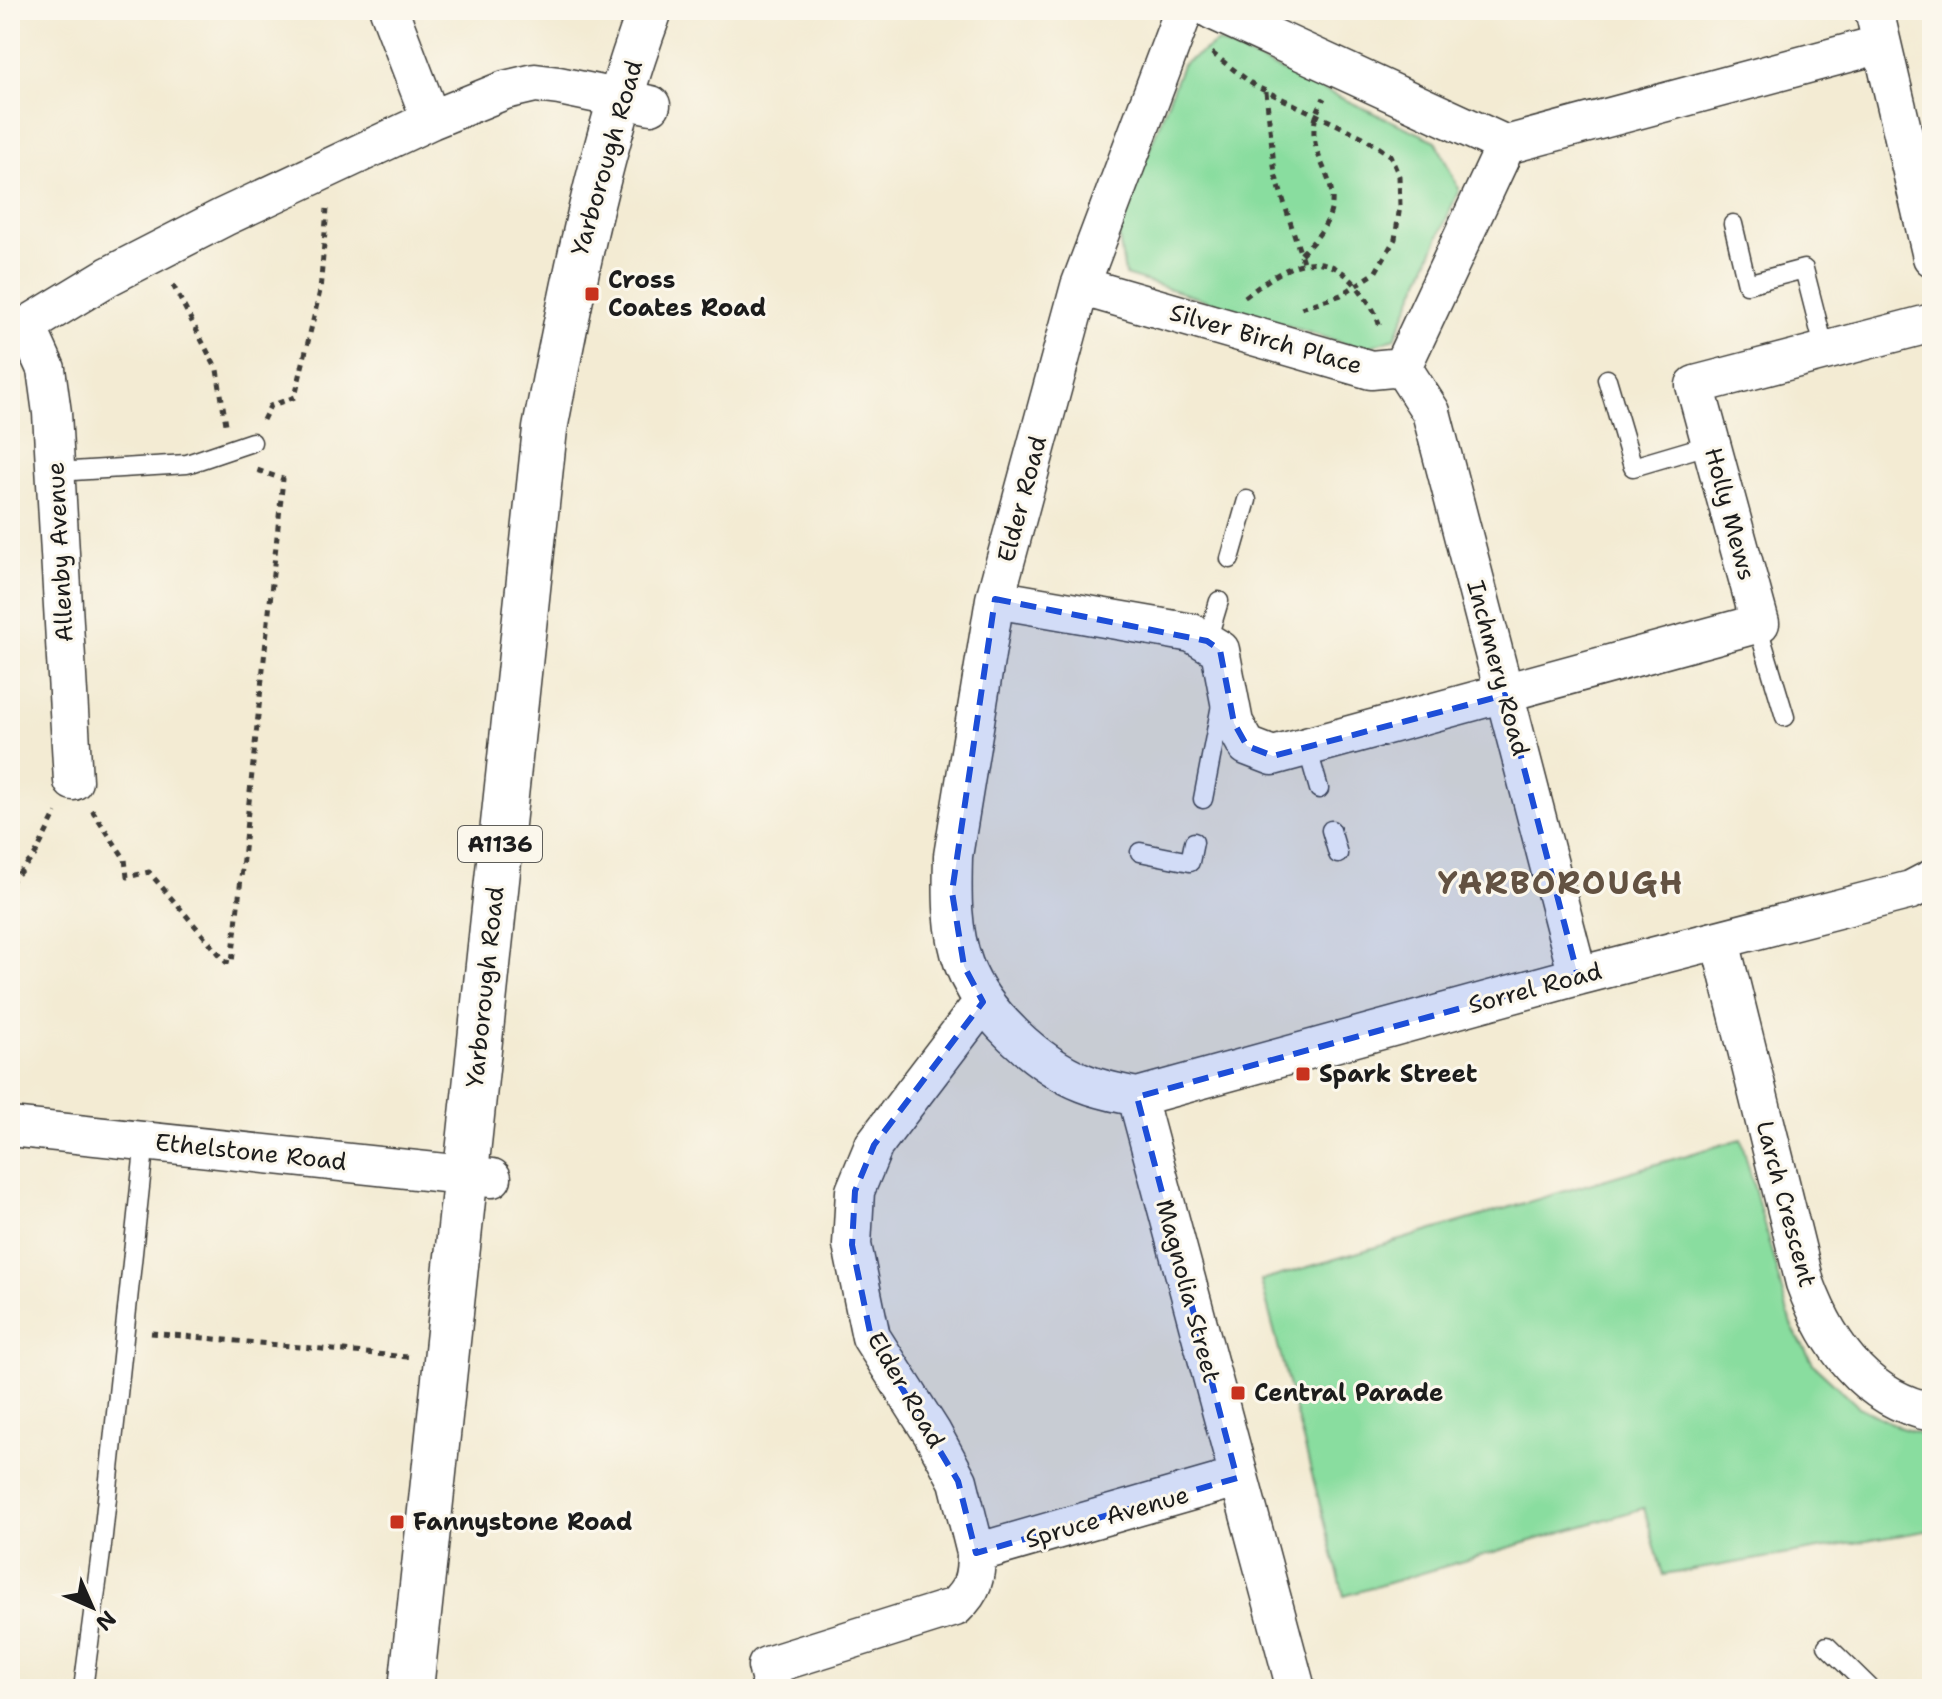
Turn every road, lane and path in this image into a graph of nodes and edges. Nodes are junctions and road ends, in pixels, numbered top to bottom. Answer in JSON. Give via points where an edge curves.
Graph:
{"nodes":[{"id":1,"x":389,"y":10,"type":"edge"},
{"id":2,"x":650,"y":10,"type":"edge"},
{"id":3,"x":1212,"y":10,"type":"edge"},
{"id":4,"x":1178,"y":25,"type":"edge"},
{"id":5,"x":1878,"y":27,"type":"edge"},
{"id":6,"x":1341,"y":69,"type":"junction"},
{"id":7,"x":1266,"y":92,"type":"junction"},
{"id":8,"x":636,"y":101,"type":"junction"},
{"id":9,"x":1313,"y":116,"type":"junction"},
{"id":10,"x":431,"y":120,"type":"junction"},
{"id":11,"x":1506,"y":145,"type":"junction"},
{"id":12,"x":318,"y":173,"type":"junction"},
{"id":13,"x":1733,"y":224,"type":"dead end"},
{"id":14,"x":156,"y":252,"type":"junction"},
{"id":15,"x":1301,"y":254,"type":"junction"},
{"id":16,"x":1932,"y":257,"type":"edge"},
{"id":17,"x":1303,"y":262,"type":"junction"},
{"id":18,"x":1355,"y":285,"type":"junction"},
{"id":19,"x":1080,"y":286,"type":"junction"},
{"id":20,"x":1260,"y":301,"type":"dead end"},
{"id":21,"x":1285,"y":309,"type":"dead end"},
{"id":22,"x":1236,"y":313,"type":"junction"},
{"id":23,"x":1932,"y":323,"type":"edge"},
{"id":24,"x":18,"y":331,"type":"edge"},
{"id":25,"x":1825,"y":351,"type":"junction"},
{"id":26,"x":1386,"y":369,"type":"junction"},
{"id":27,"x":1607,"y":379,"type":"dead end"},
{"id":28,"x":1711,"y":444,"type":"junction"},
{"id":29,"x":243,"y":446,"type":"junction"},
{"id":30,"x":56,"y":472,"type":"junction"},
{"id":31,"x":1247,"y":500,"type":"dead end"},
{"id":32,"x":1230,"y":559,"type":"dead end"},
{"id":33,"x":995,"y":599,"type":"junction"},
{"id":34,"x":1219,"y":601,"type":"dead end"},
{"id":35,"x":1757,"y":624,"type":"junction"},
{"id":36,"x":1207,"y":641,"type":"junction"},
{"id":37,"x":1225,"y":687,"type":"junction"},
{"id":38,"x":1505,"y":695,"type":"junction"},
{"id":39,"x":1785,"y":717,"type":"dead end"},
{"id":40,"x":1307,"y":747,"type":"junction"},
{"id":41,"x":73,"y":781,"type":"junction"},
{"id":42,"x":1319,"y":789,"type":"dead end"},
{"id":43,"x":1203,"y":799,"type":"dead end"},
{"id":44,"x":1331,"y":830,"type":"dead end"},
{"id":45,"x":1194,"y":842,"type":"dead end"},
{"id":46,"x":1140,"y":852,"type":"dead end"},
{"id":47,"x":1338,"y":854,"type":"dead end"},
{"id":48,"x":1932,"y":879,"type":"edge"},
{"id":49,"x":10,"y":883,"type":"edge"},
{"id":50,"x":1720,"y":941,"type":"junction"},
{"id":51,"x":1578,"y":976,"type":"junction"},
{"id":52,"x":983,"y":1002,"type":"junction"},
{"id":53,"x":1137,"y":1097,"type":"junction"},
{"id":54,"x":10,"y":1127,"type":"edge"},
{"id":55,"x":145,"y":1140,"type":"junction"},
{"id":56,"x":478,"y":1177,"type":"junction"},
{"id":57,"x":125,"y":1330,"type":"junction"},
{"id":58,"x":444,"y":1362,"type":"junction"},
{"id":59,"x":1932,"y":1412,"type":"edge"},
{"id":60,"x":1237,"y":1478,"type":"junction"},
{"id":61,"x":976,"y":1553,"type":"junction"},
{"id":62,"x":1827,"y":1646,"type":"dead end"},
{"id":63,"x":1293,"y":1679,"type":"edge"},
{"id":64,"x":83,"y":1689,"type":"edge"},
{"id":65,"x":411,"y":1689,"type":"edge"},
{"id":66,"x":773,"y":1689,"type":"edge"},
{"id":67,"x":1871,"y":1689,"type":"edge"}],
"edges":[{"from":1,"to":10,"type":"street"},
{"from":2,"to":8,"type":"main road","name":"Yarborough Road","number":"A1136"},
{"from":3,"to":6,"type":"street"},
{"from":4,"to":7,"type":"path"},
{"from":4,"to":19,"type":"street","name":"Elder Road"},
{"from":5,"to":11,"type":"street"},
{"from":5,"to":16,"type":"street"},
{"from":6,"to":9,"type":"path"},
{"from":6,"to":11,"type":"street"},
{"from":7,"to":9,"type":"path"},
{"from":7,"to":15,"type":"path","via":[[1275,174]]},
{"from":8,"to":10,"type":"street","via":[[535,83]]},
{"from":8,"to":56,"type":"main road","name":"Yarborough Road","number":"A1136","via":[[574,275],[545,429]]},
{"from":9,"to":15,"type":"path","via":[[1312,140],[1335,194],[1327,225]]},
{"from":9,"to":18,"type":"path","via":[[1390,155],[1399,176],[1395,239],[1375,273]]},
{"from":10,"to":12,"type":"street"},
{"from":11,"to":26,"type":"street"},
{"from":12,"to":14,"type":"street"},
{"from":12,"to":29,"type":"path","via":[[328,217],[320,291],[295,397],[270,406]]},
{"from":13,"to":25,"type":"lane","via":[[1747,284],[1804,269]]},
{"from":14,"to":24,"type":"street"},
{"from":14,"to":29,"type":"path","via":[[217,370]]},
{"from":15,"to":17,"type":"path"},
{"from":17,"to":18,"type":"path","via":[[1334,266]]},
{"from":17,"to":22,"type":"path","via":[[1278,274]]},
{"from":18,"to":21,"type":"path","via":[[1308,309]]},
{"from":18,"to":26,"type":"path","via":[[1378,318]]},
{"from":19,"to":22,"type":"street","name":"Silver Birch Place"},
{"from":19,"to":33,"type":"street","name":"Elder Road"},
{"from":20,"to":22,"type":"path"},
{"from":22,"to":26,"type":"street","name":"Silver Birch Place"},
{"from":23,"to":25,"type":"street","name":"Holly Mews"},
{"from":24,"to":30,"type":"street","name":"Allenby Avenue","via":[[46,369]]},
{"from":25,"to":28,"type":"street","name":"Holly Mews","via":[[1695,385]]},
{"from":26,"to":38,"type":"street","name":"Inchmery Road","via":[[1431,412]]},
{"from":27,"to":28,"type":"lane","via":[[1633,467]]},
{"from":28,"to":35,"type":"street","name":"Holly Mews"},
{"from":29,"to":30,"type":"lane","via":[[187,464]]},
{"from":29,"to":41,"type":"path","via":[[254,468],[283,479],[232,963],[149,872],[127,877],[125,859]]},
{"from":30,"to":41,"type":"street","name":"Allenby Avenue"},
{"from":31,"to":32,"type":"lane"},
{"from":33,"to":36,"type":"street","via":[[1192,633]]},
{"from":33,"to":52,"type":"street","name":"Elder Road","via":[[953,856],[954,927],[964,966]]},
{"from":34,"to":36,"type":"lane"},
{"from":35,"to":38,"type":"street"},
{"from":35,"to":39,"type":"lane"},
{"from":36,"to":37,"type":"street","via":[[1220,650]]},
{"from":37,"to":40,"type":"street","via":[[1234,723],[1247,746],[1273,756]]},
{"from":37,"to":43,"type":"lane"},
{"from":38,"to":40,"type":"street"},
{"from":38,"to":51,"type":"street","name":"Inchmery Road"},
{"from":40,"to":42,"type":"lane"},
{"from":41,"to":49,"type":"path","via":[[35,855]]},
{"from":44,"to":47,"type":"lane"},
{"from":45,"to":46,"type":"lane","via":[[1190,862]]},
{"from":48,"to":50,"type":"street","name":"Sorrel Road","via":[[1911,890]]},
{"from":50,"to":51,"type":"street","name":"Sorrel Road"},
{"from":50,"to":59,"type":"street","name":"Larch Crescent","via":[[1817,1317],[1855,1371],[1878,1389]]},
{"from":51,"to":53,"type":"street","name":"Sorrel Road"},
{"from":52,"to":53,"type":"street","name":"Elder Road","via":[[1060,1070],[1082,1083]]},
{"from":52,"to":61,"type":"street","name":"Elder Road","via":[[874,1145],[855,1191],[852,1245],[871,1337],[958,1481]]},
{"from":53,"to":60,"type":"street","name":"Magnolia Street"},
{"from":54,"to":55,"type":"street","name":"Ethelstone Road"},
{"from":55,"to":56,"type":"street","name":"Ethelstone Road"},
{"from":55,"to":57,"type":"lane"},
{"from":56,"to":58,"type":"main road","name":"Yarborough Road","number":"A1136"},
{"from":57,"to":58,"type":"path"},
{"from":57,"to":64,"type":"lane"},
{"from":58,"to":65,"type":"main road","name":"Yarborough Road","number":"A1136"},
{"from":60,"to":61,"type":"street","name":"Spruce Avenue"},
{"from":60,"to":63,"type":"street","name":"Magnolia Street"},
{"from":61,"to":66,"type":"street","via":[[971,1592],[955,1607],[767,1666]]},
{"from":62,"to":67,"type":"lane"}]}
